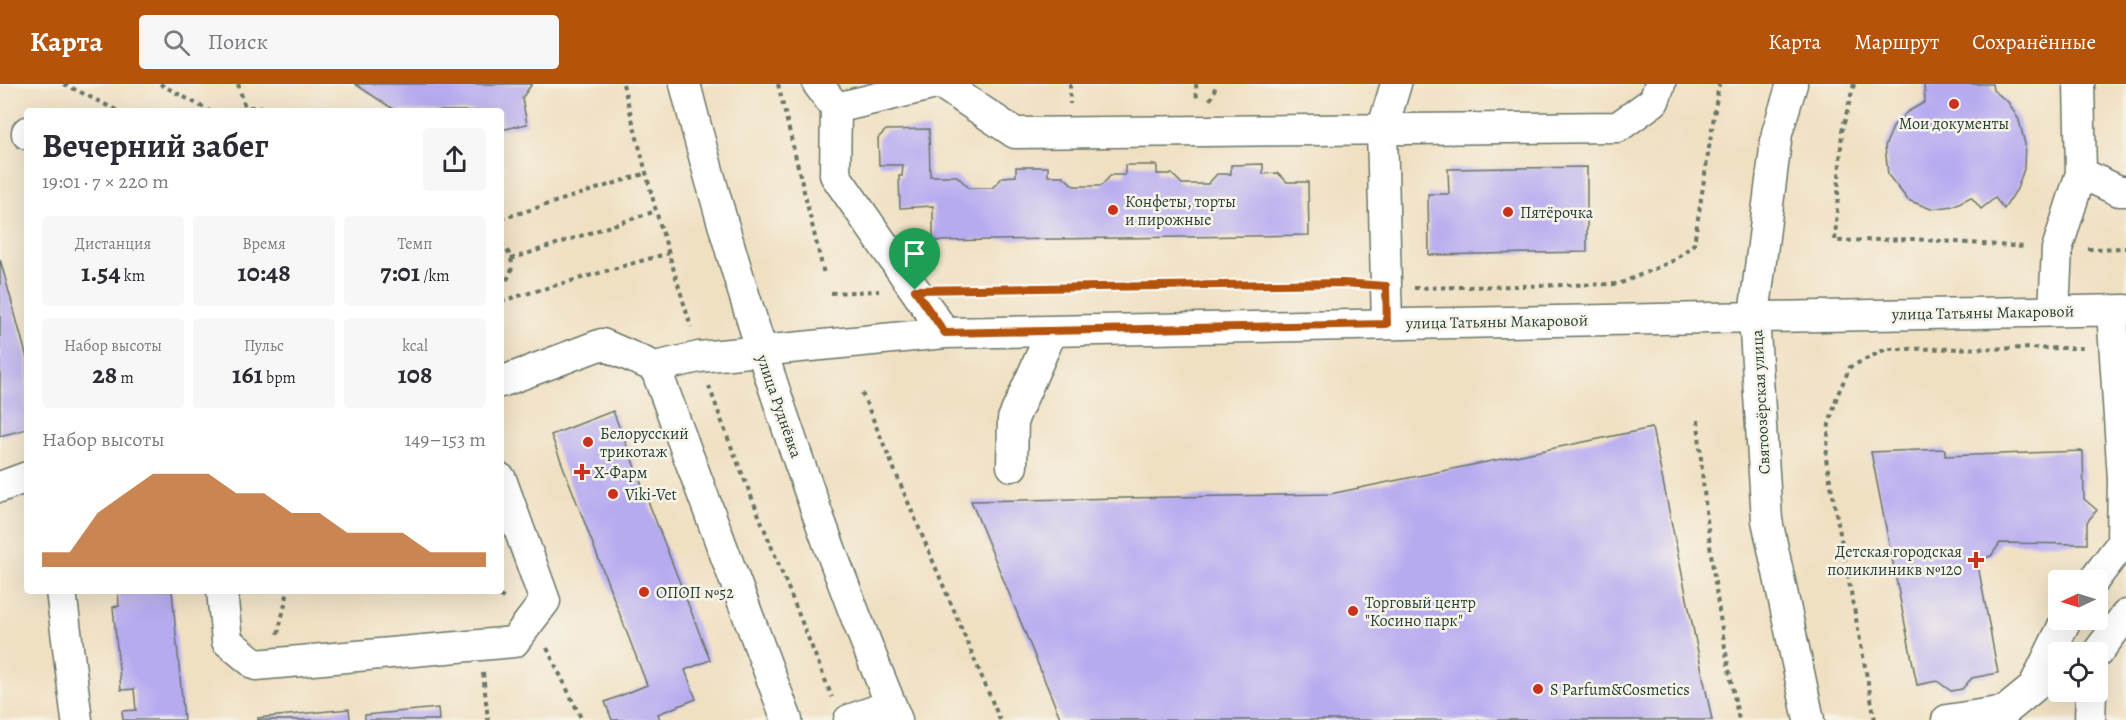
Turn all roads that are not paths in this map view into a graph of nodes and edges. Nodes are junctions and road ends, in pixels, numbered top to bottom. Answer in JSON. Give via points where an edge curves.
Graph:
{"nodes":[{"id":1,"x":685,"y":84,"type":"edge"},
{"id":2,"x":818,"y":84,"type":"edge"},
{"id":3,"x":936,"y":84,"type":"edge"},
{"id":4,"x":942,"y":84,"type":"edge"},
{"id":5,"x":1396,"y":84,"type":"edge"},
{"id":6,"x":1660,"y":84,"type":"edge"},
{"id":7,"x":1792,"y":84,"type":"edge"},
{"id":8,"x":2079,"y":84,"type":"edge"},
{"id":9,"x":836,"y":108,"type":"junction"},
{"id":10,"x":1382,"y":130,"type":"junction"},
{"id":11,"x":2081,"y":173,"type":"junction"},
{"id":12,"x":2126,"y":191,"type":"edge"},
{"id":13,"x":2119,"y":310,"type":"edge"},
{"id":14,"x":2054,"y":311,"type":"junction"},
{"id":15,"x":1754,"y":316,"type":"junction"},
{"id":16,"x":1387,"y":324,"type":"junction"},
{"id":17,"x":1052,"y":331,"type":"junction"},
{"id":18,"x":945,"y":333,"type":"junction"},
{"id":19,"x":761,"y":352,"type":"junction"},
{"id":20,"x":655,"y":368,"type":"junction"},
{"id":21,"x":504,"y":381,"type":"edge"},
{"id":22,"x":1012,"y":466,"type":"dead end"},
{"id":23,"x":24,"y":478,"type":"edge"},
{"id":24,"x":0,"y":487,"type":"edge"},
{"id":25,"x":504,"y":488,"type":"edge"},
{"id":26,"x":2102,"y":570,"type":"edge"},
{"id":27,"x":61,"y":594,"type":"edge"},
{"id":28,"x":222,"y":594,"type":"edge"},
{"id":29,"x":2126,"y":615,"type":"edge"},
{"id":30,"x":2061,"y":630,"type":"edge"},
{"id":31,"x":2105,"y":642,"type":"edge"},
{"id":32,"x":2091,"y":702,"type":"edge"},
{"id":33,"x":840,"y":709,"type":"edge"},
{"id":34,"x":894,"y":712,"type":"edge"},
{"id":35,"x":77,"y":720,"type":"edge"},
{"id":36,"x":787,"y":720,"type":"edge"},
{"id":37,"x":1809,"y":720,"type":"edge"},
{"id":38,"x":1947,"y":720,"type":"edge"},
{"id":39,"x":2090,"y":720,"type":"edge"}],
"edges":[{"from":1,"to":19,"type":"street","name":"улица Руднёвка"},
{"from":2,"to":9,"type":"street"},
{"from":3,"to":9,"type":"street"},
{"from":4,"to":10,"type":"street","via":[[1015,133]]},
{"from":5,"to":10,"type":"street"},
{"from":6,"to":10,"type":"street","via":[[1654,101],[1618,127]]},
{"from":7,"to":15,"type":"street","name":"Святоозёрская улица","via":[[1777,133]]},
{"from":8,"to":11,"type":"street"},
{"from":9,"to":18,"type":"street","via":[[835,175]]},
{"from":10,"to":16,"type":"street"},
{"from":11,"to":12,"type":"street"},
{"from":11,"to":14,"type":"street","via":[[2056,249]]},
{"from":13,"to":14,"type":"street","name":"улица Татьяны Макаровой"},
{"from":13,"to":26,"type":"street","via":[[2114,348],[2123,479],[2122,543]]},
{"from":14,"to":15,"type":"street","name":"улица Татьяны Макаровой"},
{"from":15,"to":16,"type":"street","name":"улица Татьяны Макаровой"},
{"from":15,"to":37,"type":"street","name":"Святоозёрская улица","via":[[1767,520]]},
{"from":16,"to":17,"type":"street","name":"улица Татьяны Макаровой"},
{"from":17,"to":18,"type":"street","name":"улица Татьяны Макаровой"},
{"from":17,"to":22,"type":"street","via":[[1013,419]]},
{"from":18,"to":19,"type":"street","name":"улица Татьяны Макаровой"},
{"from":19,"to":20,"type":"street","name":"улица Татьяны Макаровой","via":[[699,357]]},
{"from":19,"to":34,"type":"street","name":"улица Руднёвка"},
{"from":20,"to":21,"type":"street","via":[[602,344]]},
{"from":20,"to":36,"type":"street"},
{"from":23,"to":24,"type":"street"},
{"from":25,"to":28,"type":"street","via":[[544,601],[514,642],[256,665],[227,641]]},
{"from":27,"to":35,"type":"street"},
{"from":29,"to":31,"type":"street"},
{"from":30,"to":38,"type":"street","via":[[2033,688],[2005,711]]},
{"from":32,"to":39,"type":"street"},
{"from":33,"to":34,"type":"street"}]}
